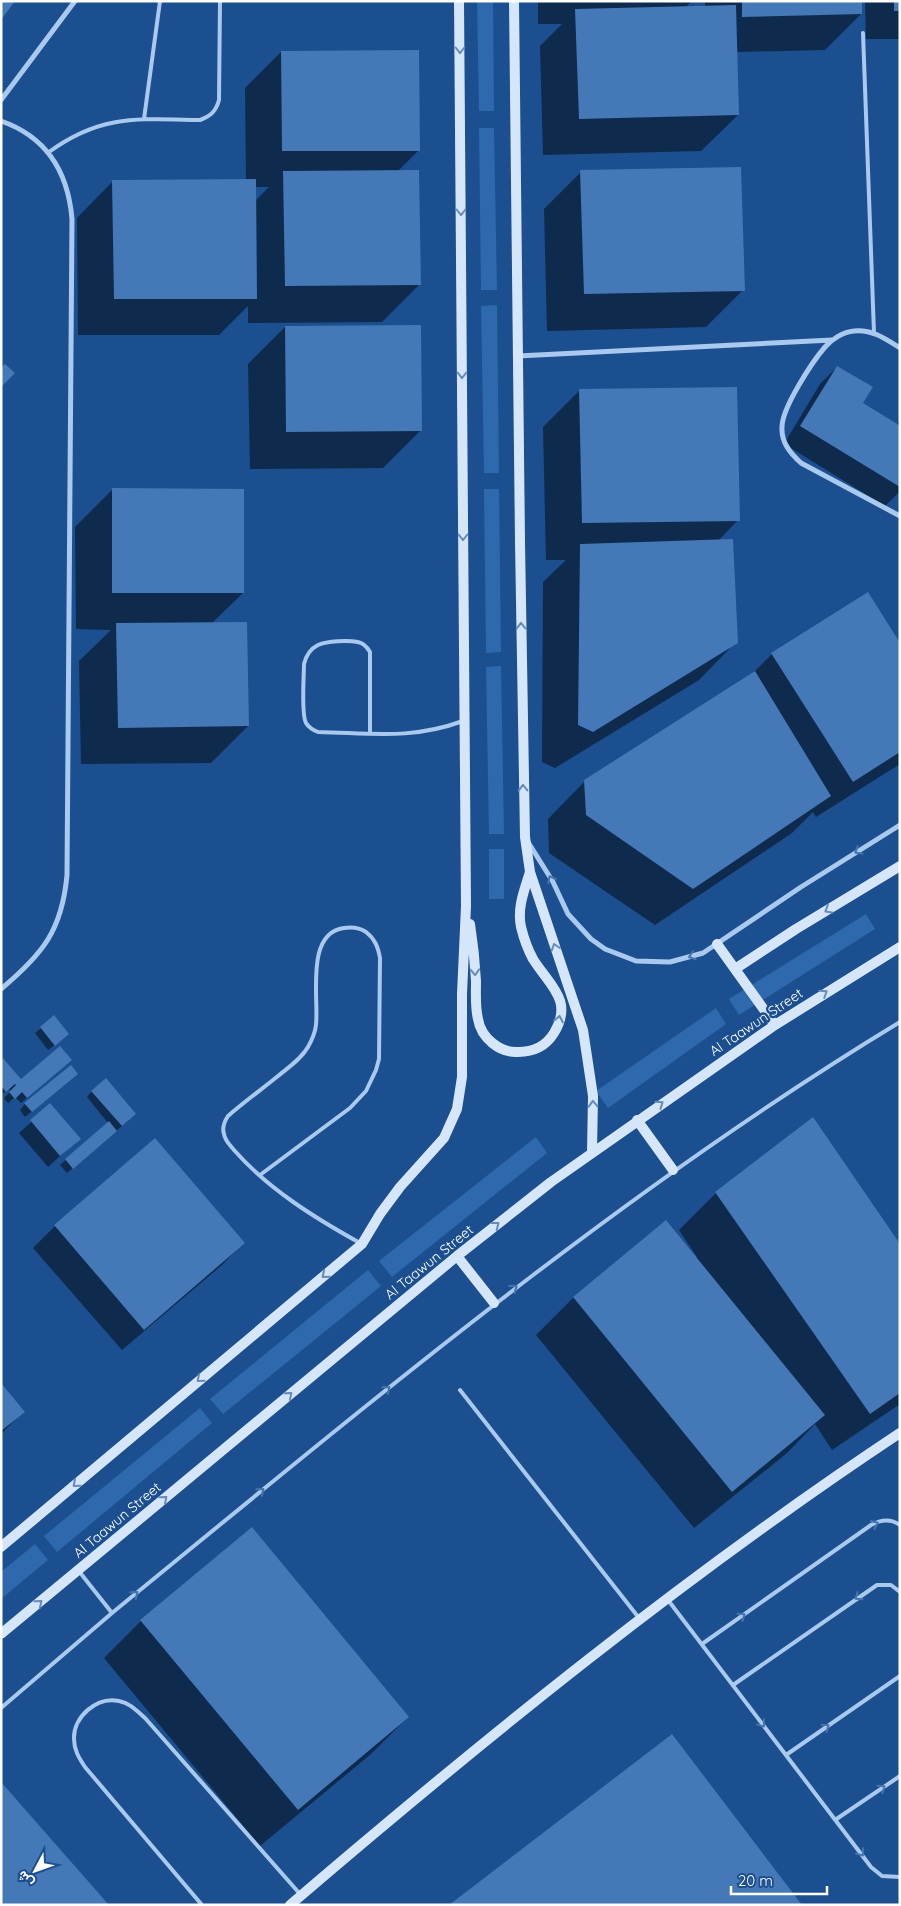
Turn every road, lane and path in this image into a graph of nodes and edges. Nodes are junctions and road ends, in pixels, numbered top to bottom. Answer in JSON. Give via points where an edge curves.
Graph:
{"nodes":[{"id":1,"x":75,"y":1,"type":"edge"},
{"id":2,"x":160,"y":1,"type":"edge"},
{"id":3,"x":220,"y":1,"type":"edge"},
{"id":4,"x":459,"y":1,"type":"edge"},
{"id":5,"x":514,"y":1,"type":"edge"},
{"id":6,"x":864,"y":33,"type":"dead end"},
{"id":7,"x":1,"y":100,"type":"edge"},
{"id":8,"x":144,"y":119,"type":"junction"},
{"id":9,"x":1,"y":121,"type":"edge"},
{"id":10,"x":49,"y":152,"type":"junction"},
{"id":11,"x":874,"y":333,"type":"junction"},
{"id":12,"x":833,"y":340,"type":"junction"},
{"id":13,"x":900,"y":348,"type":"edge"},
{"id":14,"x":518,"y":356,"type":"junction"},
{"id":15,"x":900,"y":516,"type":"edge"},
{"id":16,"x":465,"y":720,"type":"junction"},
{"id":17,"x":370,"y":734,"type":"junction"},
{"id":18,"x":900,"y":825,"type":"edge"},
{"id":19,"x":525,"y":837,"type":"junction"},
{"id":20,"x":900,"y":866,"type":"edge"},
{"id":21,"x":530,"y":872,"type":"junction"},
{"id":22,"x":466,"y":906,"type":"junction"},
{"id":23,"x":718,"y":944,"type":"junction"},
{"id":24,"x":900,"y":947,"type":"edge"},
{"id":25,"x":735,"y":969,"type":"junction"},
{"id":26,"x":1,"y":989,"type":"edge"},
{"id":27,"x":900,"y":1022,"type":"edge"},
{"id":28,"x":775,"y":1025,"type":"junction"},
{"id":29,"x":637,"y":1120,"type":"junction"},
{"id":30,"x":592,"y":1152,"type":"junction"},
{"id":31,"x":673,"y":1170,"type":"junction"},
{"id":32,"x":260,"y":1175,"type":"junction"},
{"id":33,"x":362,"y":1244,"type":"junction"},
{"id":34,"x":457,"y":1256,"type":"junction"},
{"id":35,"x":494,"y":1304,"type":"junction"},
{"id":36,"x":460,"y":1390,"type":"dead end"},
{"id":37,"x":900,"y":1433,"type":"edge"},
{"id":38,"x":900,"y":1525,"type":"edge"},
{"id":39,"x":1,"y":1547,"type":"edge"},
{"id":40,"x":78,"y":1570,"type":"junction"},
{"id":41,"x":900,"y":1592,"type":"edge"},
{"id":42,"x":667,"y":1598,"type":"junction"},
{"id":43,"x":112,"y":1613,"type":"junction"},
{"id":44,"x":641,"y":1620,"type":"junction"},
{"id":45,"x":1,"y":1634,"type":"edge"},
{"id":46,"x":702,"y":1644,"type":"junction"},
{"id":47,"x":900,"y":1676,"type":"edge"},
{"id":48,"x":733,"y":1685,"type":"junction"},
{"id":49,"x":1,"y":1708,"type":"edge"},
{"id":50,"x":786,"y":1755,"type":"junction"},
{"id":51,"x":900,"y":1776,"type":"edge"},
{"id":52,"x":835,"y":1820,"type":"junction"},
{"id":53,"x":900,"y":1877,"type":"edge"},
{"id":54,"x":301,"y":1895,"type":"junction"},
{"id":55,"x":202,"y":1905,"type":"edge"},
{"id":56,"x":290,"y":1905,"type":"edge"}],
"edges":[{"from":1,"to":7,"type":"street"},
{"from":2,"to":8,"type":"lane"},
{"from":3,"to":8,"type":"lane","via":[[219,100],[214,113],[200,120]]},
{"from":4,"to":16,"type":"main road","one_way":true},
{"from":5,"to":14,"type":"main road"},
{"from":6,"to":11,"type":"lane"},
{"from":8,"to":10,"type":"lane","via":[[93,126]]},
{"from":9,"to":10,"type":"street","via":[[26,132]]},
{"from":10,"to":26,"type":"street","via":[[66,183],[72,219],[67,875],[65,898],[49,940],[36,958]]},
{"from":11,"to":12,"type":"street","via":[[853,331]]},
{"from":11,"to":13,"type":"street"},
{"from":12,"to":14,"type":"street"},
{"from":12,"to":15,"type":"street","via":[[824,348],[788,403],[783,415],[784,442],[800,463]]},
{"from":19,"to":14,"type":"main road","one_way":true},
{"from":16,"to":17,"type":"lane","via":[[409,734]]},
{"from":16,"to":22,"type":"main road"},
{"from":17,"to":17,"type":"lane","via":[[318,732],[309,728],[304,718],[304,664],[306,656],[316,646],[359,642],[370,652]]},
{"from":18,"to":23,"type":"street","one_way":true},
{"from":19,"to":21,"type":"main road"},
{"from":23,"to":19,"type":"street","one_way":true,"via":[[703,953],[670,962],[636,961],[605,949],[568,914]]},
{"from":20,"to":25,"type":"main road","one_way":true},
{"from":22,"to":21,"type":"main road","one_way":true,"via":[[482,1032],[501,1049],[526,1052],[540,1048],[551,1039],[561,1012],[554,986],[534,960],[521,926],[519,908]]},
{"from":30,"to":21,"type":"main road","one_way":true,"via":[[593,1096],[582,1030]]},
{"from":22,"to":33,"type":"main road","via":[[462,1077],[458,1109],[444,1138],[400,1187]]},
{"from":23,"to":25,"type":"main road"},
{"from":28,"to":24,"type":"main road","name":"Al Taawun Street","one_way":true},
{"from":25,"to":28,"type":"main road"},
{"from":27,"to":31,"type":"lane"},
{"from":29,"to":28,"type":"main road","name":"Al Taawun Street","one_way":true},
{"from":29,"to":30,"type":"main road","name":"Al Taawun Street"},
{"from":29,"to":31,"type":"main road"},
{"from":34,"to":30,"type":"main road","name":"Al Taawun Street","one_way":true},
{"from":35,"to":31,"type":"lane","one_way":true},
{"from":32,"to":32,"type":"lane","via":[[225,1138],[225,1122],[310,1045],[316,1026],[319,949],[324,939],[342,928],[364,930],[378,947],[380,958],[379,1059],[372,1081],[350,1108]]},
{"from":32,"to":33,"type":"lane","via":[[320,1219]]},
{"from":33,"to":39,"type":"main road","one_way":true},
{"from":34,"to":35,"type":"main road"},
{"from":40,"to":34,"type":"main road","name":"Al Taawun Street","one_way":true},
{"from":43,"to":35,"type":"lane","one_way":true},
{"from":36,"to":44,"type":"lane"},
{"from":37,"to":42,"type":"main road"},
{"from":46,"to":38,"type":"lane","one_way":true,"via":[[871,1525],[884,1520]]},
{"from":40,"to":43,"type":"lane"},
{"from":45,"to":40,"type":"main road","name":"Al Taawun Street","one_way":true},
{"from":41,"to":48,"type":"lane","one_way":true,"via":[[891,1585],[877,1584]]},
{"from":42,"to":44,"type":"main road"},
{"from":42,"to":46,"type":"lane"},
{"from":43,"to":49,"type":"lane"},
{"from":44,"to":54,"type":"main road","via":[[455,1767]]},
{"from":46,"to":48,"type":"lane"},
{"from":50,"to":47,"type":"lane","one_way":true},
{"from":48,"to":50,"type":"lane","one_way":true},
{"from":50,"to":52,"type":"lane"},
{"from":52,"to":51,"type":"lane","one_way":true},
{"from":52,"to":53,"type":"lane","one_way":true,"via":[[876,1872],[889,1878]]},
{"from":54,"to":55,"type":"lane","via":[[133,1707],[118,1701],[102,1702],[87,1709],[77,1722],[76,1754]]},
{"from":54,"to":56,"type":"main road"}]}
